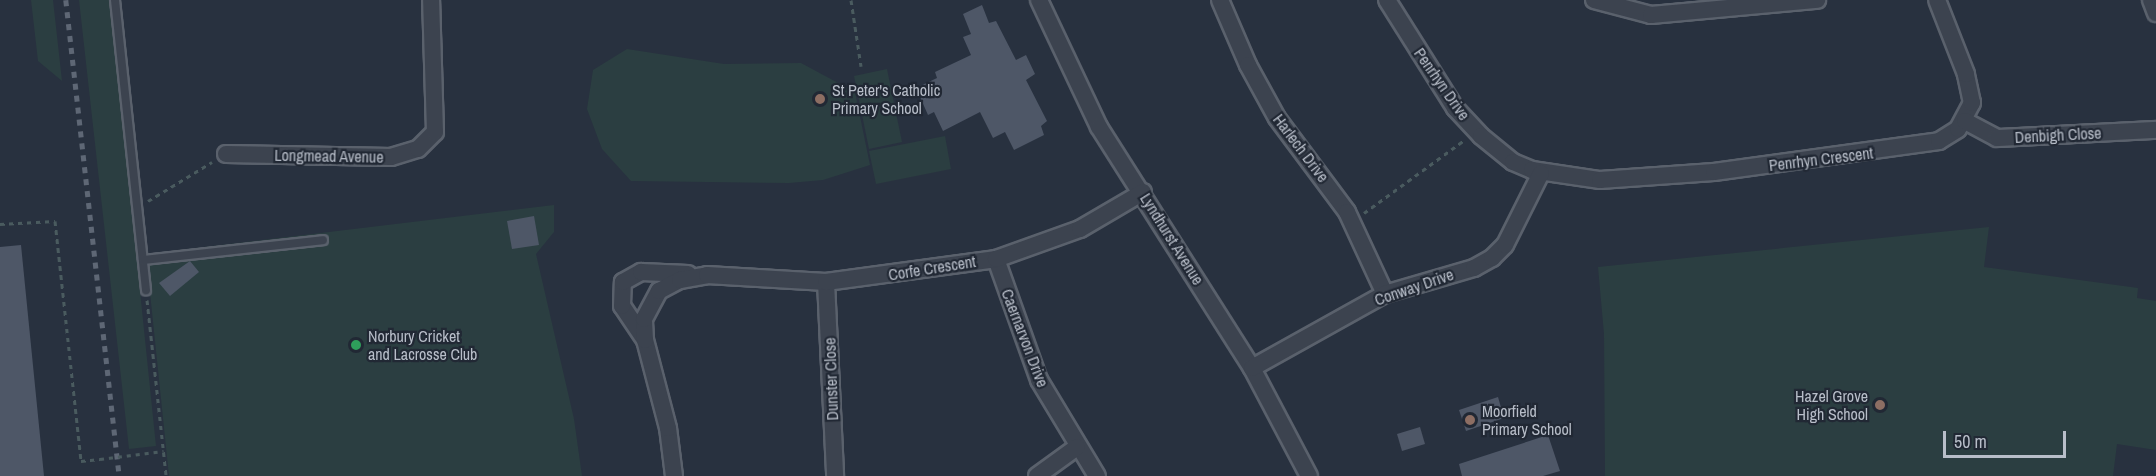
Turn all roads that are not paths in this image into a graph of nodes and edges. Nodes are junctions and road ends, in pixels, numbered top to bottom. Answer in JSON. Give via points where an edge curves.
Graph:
{"nodes":[{"id":1,"x":115,"y":0,"type":"edge"},
{"id":2,"x":431,"y":0,"type":"edge"},
{"id":3,"x":1039,"y":0,"type":"edge"},
{"id":4,"x":1220,"y":0,"type":"edge"},
{"id":5,"x":1387,"y":0,"type":"edge"},
{"id":6,"x":1594,"y":0,"type":"edge"},
{"id":7,"x":1817,"y":0,"type":"edge"},
{"id":8,"x":1937,"y":0,"type":"edge"},
{"id":9,"x":2151,"y":0,"type":"edge"},
{"id":10,"x":1740,"y":4,"type":"edge"},
{"id":11,"x":2156,"y":13,"type":"edge"},
{"id":12,"x":1965,"y":121,"type":"junction"},
{"id":13,"x":2156,"y":130,"type":"edge"},
{"id":14,"x":226,"y":154,"type":"road end"},
{"id":15,"x":1541,"y":173,"type":"junction"},
{"id":16,"x":1143,"y":192,"type":"junction"},
{"id":17,"x":323,"y":240,"type":"dead end"},
{"id":18,"x":996,"y":259,"type":"junction"},
{"id":19,"x":143,"y":260,"type":"junction"},
{"id":20,"x":707,"y":275,"type":"junction"},
{"id":21,"x":826,"y":282,"type":"junction"},
{"id":22,"x":146,"y":290,"type":"road end"},
{"id":23,"x":1385,"y":294,"type":"junction"},
{"id":24,"x":645,"y":340,"type":"junction"},
{"id":25,"x":1252,"y":368,"type":"junction"},
{"id":26,"x":1077,"y":447,"type":"junction"},
{"id":27,"x":674,"y":476,"type":"edge"},
{"id":28,"x":835,"y":476,"type":"edge"},
{"id":29,"x":1037,"y":476,"type":"edge"},
{"id":30,"x":1097,"y":476,"type":"edge"},
{"id":31,"x":1309,"y":476,"type":"edge"}],
"edges":[{"from":1,"to":19,"type":"lane"},
{"from":2,"to":14,"type":"street","name":"Longmead Avenue","via":[[435,132],[418,149],[391,157]]},
{"from":3,"to":16,"type":"street","name":"Lyndhurst Avenue","via":[[1099,127]]},
{"from":4,"to":23,"type":"street","name":"Harlech Drive","via":[[1248,65],[1277,118],[1318,168],[1352,222]]},
{"from":5,"to":15,"type":"street","name":"Penrhyn Drive","via":[[1455,108],[1513,162]]},
{"from":6,"to":10,"type":"street","via":[[1651,15]]},
{"from":7,"to":10,"type":"street"},
{"from":8,"to":12,"type":"street","via":[[1972,91]]},
{"from":9,"to":11,"type":"street"},
{"from":12,"to":13,"type":"street","name":"Denbigh Close","via":[[1997,138]]},
{"from":12,"to":15,"type":"street","name":"Penrhyn Crescent","via":[[1950,135],[1917,147],[1622,180]]},
{"from":15,"to":23,"type":"street","name":"Conway Drive","via":[[1505,245],[1492,258],[1474,268]]},
{"from":16,"to":18,"type":"street","name":"Corfe Crescent","via":[[1080,229]]},
{"from":16,"to":25,"type":"street","name":"Lyndhurst Avenue"},
{"from":17,"to":19,"type":"lane"},
{"from":18,"to":21,"type":"street","name":"Corfe Crescent"},
{"from":18,"to":26,"type":"street","name":"Caernarvon Drive","via":[[1039,380]]},
{"from":19,"to":22,"type":"lane"},
{"from":20,"to":21,"type":"street","name":"Corfe Crescent"},
{"from":20,"to":24,"type":"street","name":"Corfe Crescent","via":[[680,280],[659,291],[644,319]]},
{"from":20,"to":24,"type":"street","name":"Corfe Crescent","via":[[641,272],[623,282],[622,306]]},
{"from":21,"to":28,"type":"street","name":"Dunster Close"},
{"from":23,"to":25,"type":"street","name":"Conway Drive"},
{"from":24,"to":27,"type":"street","name":"Corfe Crescent","via":[[668,428]]},
{"from":25,"to":31,"type":"street","name":"Lyndhurst Avenue"},
{"from":26,"to":29,"type":"street"},
{"from":26,"to":30,"type":"street","name":"Caernarvon Drive"}]}
